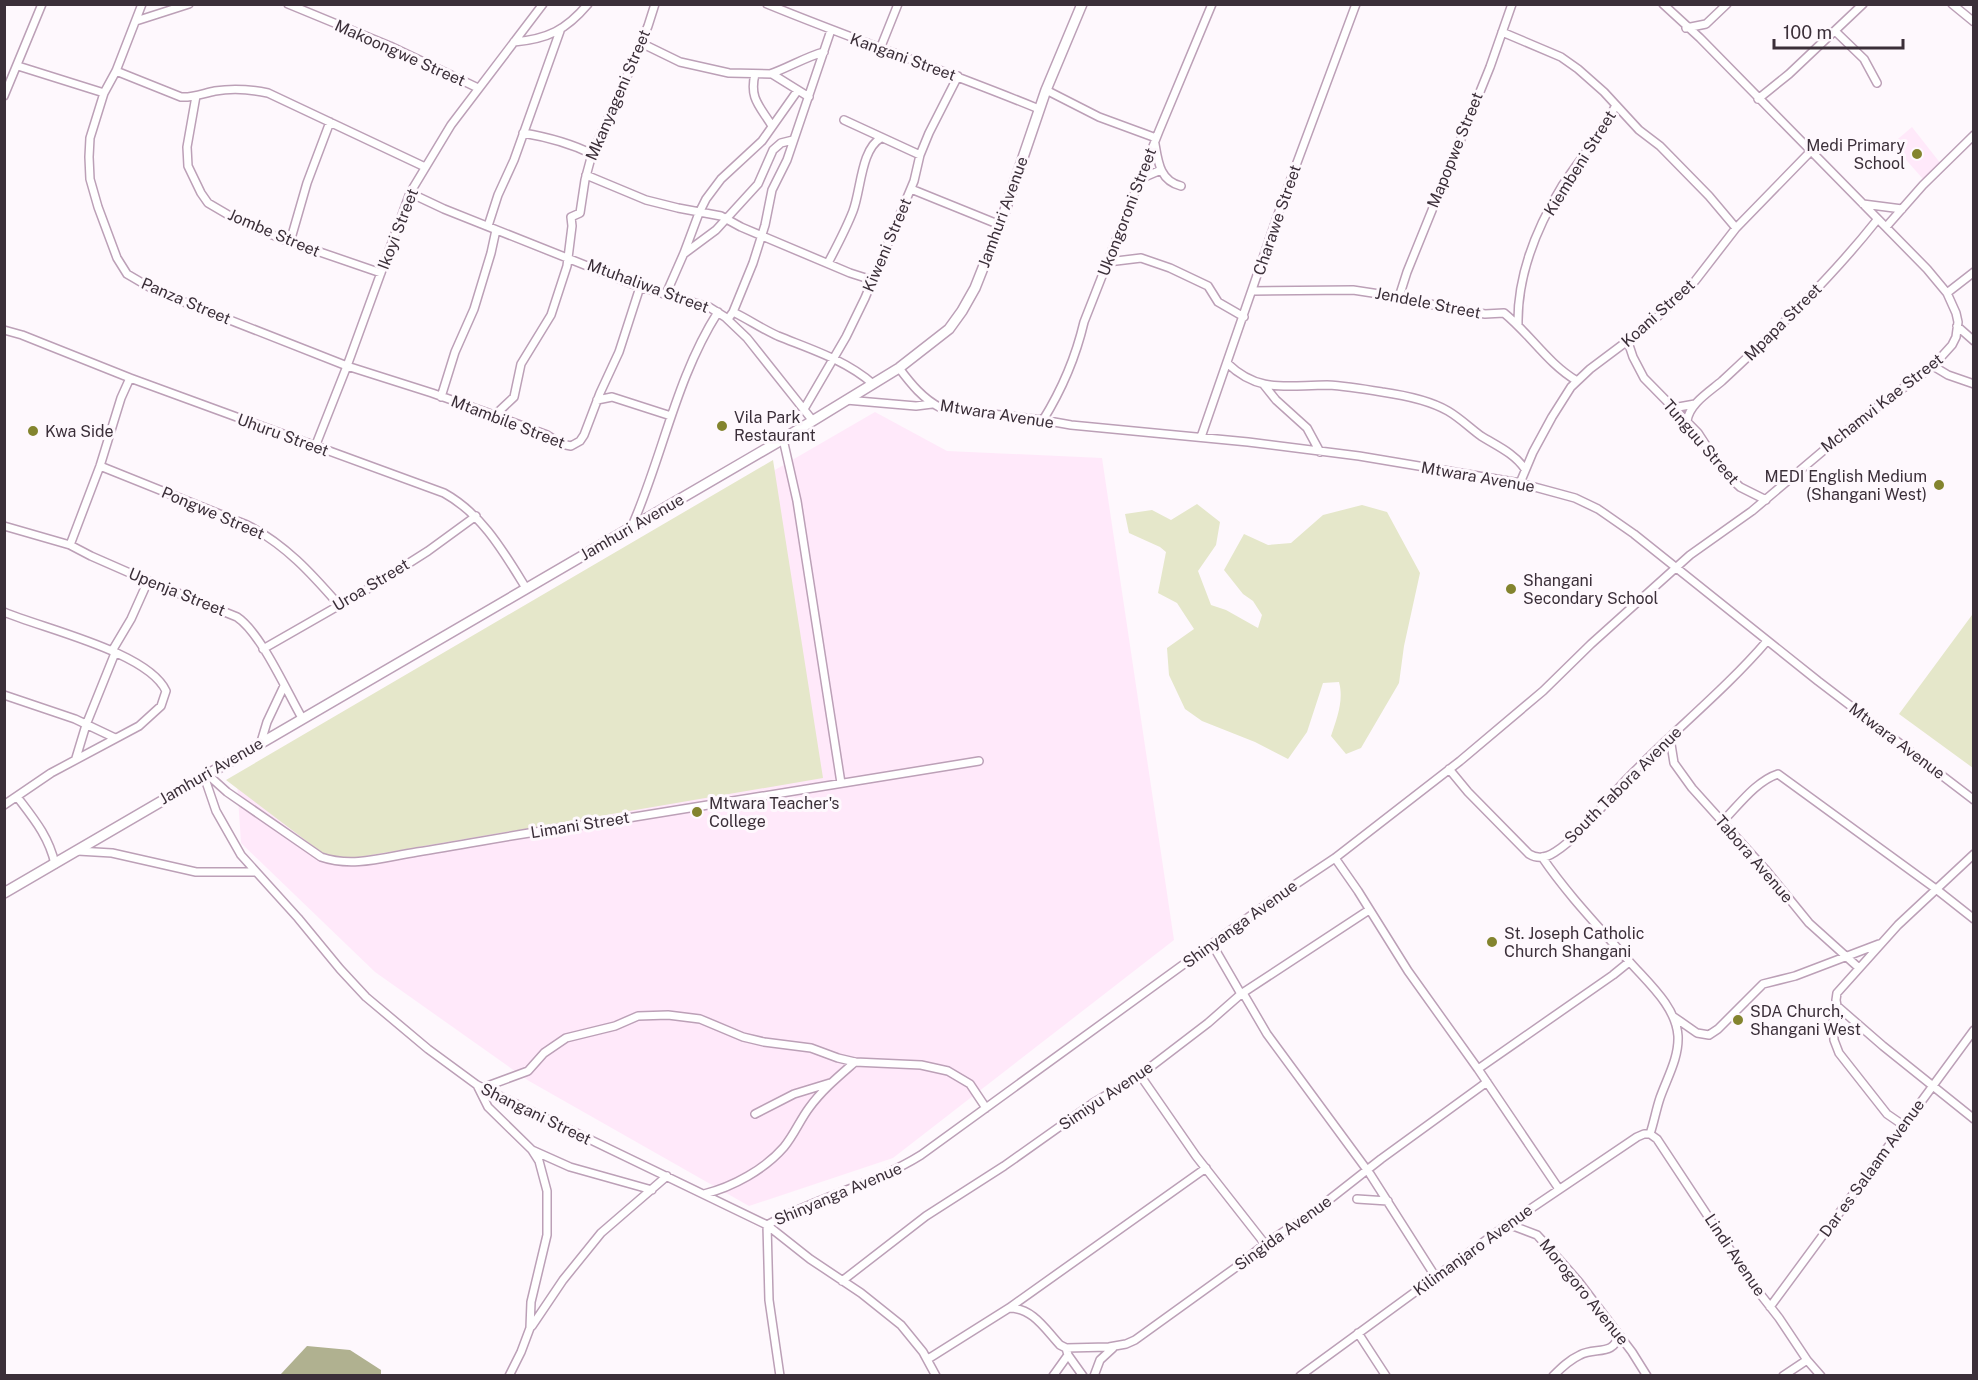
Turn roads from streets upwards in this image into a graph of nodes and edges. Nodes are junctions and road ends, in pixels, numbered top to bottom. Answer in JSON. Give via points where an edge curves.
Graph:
{"nodes":[{"id":1,"x":42,"y":4,"type":"edge"},
{"id":2,"x":142,"y":4,"type":"edge"},
{"id":3,"x":189,"y":4,"type":"edge"},
{"id":4,"x":288,"y":4,"type":"edge"},
{"id":5,"x":543,"y":4,"type":"edge"},
{"id":6,"x":588,"y":4,"type":"edge"},
{"id":7,"x":655,"y":4,"type":"edge"},
{"id":8,"x":767,"y":4,"type":"edge"},
{"id":9,"x":898,"y":4,"type":"edge"},
{"id":10,"x":1082,"y":4,"type":"edge"},
{"id":11,"x":1212,"y":4,"type":"edge"},
{"id":12,"x":1356,"y":4,"type":"edge"},
{"id":13,"x":1512,"y":4,"type":"edge"},
{"id":14,"x":1663,"y":4,"type":"edge"},
{"id":15,"x":1727,"y":4,"type":"edge"},
{"id":16,"x":1863,"y":4,"type":"edge"},
{"id":17,"x":1952,"y":4,"type":"edge"},
{"id":18,"x":181,"y":6,"type":"edge"},
{"id":19,"x":136,"y":21,"type":"junction"},
{"id":20,"x":1974,"y":22,"type":"edge"},
{"id":21,"x":1686,"y":28,"type":"junction"},
{"id":22,"x":831,"y":30,"type":"junction"},
{"id":23,"x":560,"y":31,"type":"junction"},
{"id":24,"x":1835,"y":31,"type":"junction"},
{"id":25,"x":1502,"y":32,"type":"junction"},
{"id":26,"x":514,"y":42,"type":"junction"},
{"id":27,"x":641,"y":43,"type":"junction"},
{"id":28,"x":880,"y":49,"type":"junction"},
{"id":29,"x":824,"y":52,"type":"junction"},
{"id":30,"x":18,"y":66,"type":"junction"},
{"id":31,"x":116,"y":71,"type":"junction"},
{"id":32,"x":755,"y":74,"type":"junction"},
{"id":33,"x":770,"y":74,"type":"junction"},
{"id":34,"x":958,"y":76,"type":"junction"},
{"id":35,"x":1877,"y":83,"type":"dead end"},
{"id":36,"x":478,"y":88,"type":"junction"},
{"id":37,"x":798,"y":90,"type":"junction"},
{"id":38,"x":1046,"y":90,"type":"junction"},
{"id":39,"x":104,"y":93,"type":"junction"},
{"id":40,"x":4,"y":96,"type":"edge"},
{"id":41,"x":196,"y":96,"type":"junction"},
{"id":42,"x":809,"y":98,"type":"junction"},
{"id":43,"x":1758,"y":99,"type":"junction"},
{"id":44,"x":1616,"y":105,"type":"junction"},
{"id":45,"x":1039,"y":109,"type":"junction"},
{"id":46,"x":844,"y":120,"type":"dead end"},
{"id":47,"x":330,"y":122,"type":"junction"},
{"id":48,"x":772,"y":126,"type":"junction"},
{"id":49,"x":524,"y":132,"type":"junction"},
{"id":50,"x":1974,"y":135,"type":"edge"},
{"id":51,"x":881,"y":138,"type":"junction"},
{"id":52,"x":793,"y":140,"type":"junction"},
{"id":53,"x":1155,"y":140,"type":"junction"},
{"id":54,"x":1810,"y":152,"type":"junction"},
{"id":55,"x":592,"y":154,"type":"junction"},
{"id":56,"x":920,"y":154,"type":"junction"},
{"id":57,"x":425,"y":167,"type":"junction"},
{"id":58,"x":1161,"y":170,"type":"junction"},
{"id":59,"x":586,"y":175,"type":"junction"},
{"id":60,"x":1140,"y":179,"type":"junction"},
{"id":61,"x":1181,"y":186,"type":"dead end"},
{"id":62,"x":911,"y":189,"type":"junction"},
{"id":63,"x":410,"y":193,"type":"junction"},
{"id":64,"x":1862,"y":204,"type":"junction"},
{"id":65,"x":1902,"y":209,"type":"junction"},
{"id":66,"x":699,"y":213,"type":"junction"},
{"id":67,"x":728,"y":218,"type":"junction"},
{"id":68,"x":1877,"y":220,"type":"junction"},
{"id":69,"x":1000,"y":225,"type":"junction"},
{"id":70,"x":488,"y":226,"type":"junction"},
{"id":71,"x":1736,"y":228,"type":"junction"},
{"id":72,"x":1886,"y":228,"type":"junction"},
{"id":73,"x":496,"y":230,"type":"junction"},
{"id":74,"x":762,"y":235,"type":"junction"},
{"id":75,"x":290,"y":242,"type":"junction"},
{"id":76,"x":684,"y":253,"type":"junction"},
{"id":77,"x":567,"y":257,"type":"junction"},
{"id":78,"x":1108,"y":262,"type":"junction"},
{"id":79,"x":828,"y":263,"type":"junction"},
{"id":80,"x":1974,"y":272,"type":"edge"},
{"id":81,"x":381,"y":273,"type":"junction"},
{"id":82,"x":872,"y":280,"type":"junction"},
{"id":83,"x":640,"y":287,"type":"junction"},
{"id":84,"x":1253,"y":291,"type":"junction"},
{"id":85,"x":1947,"y":293,"type":"junction"},
{"id":86,"x":666,"y":294,"type":"junction"},
{"id":87,"x":1399,"y":297,"type":"junction"},
{"id":88,"x":718,"y":312,"type":"junction"},
{"id":89,"x":733,"y":312,"type":"junction"},
{"id":90,"x":1244,"y":317,"type":"junction"},
{"id":91,"x":728,"y":319,"type":"junction"},
{"id":92,"x":1518,"y":325,"type":"junction"},
{"id":93,"x":1957,"y":326,"type":"junction"},
{"id":94,"x":4,"y":330,"type":"edge"},
{"id":95,"x":1974,"y":341,"type":"edge"},
{"id":96,"x":1628,"y":342,"type":"junction"},
{"id":97,"x":833,"y":359,"type":"junction"},
{"id":98,"x":1227,"y":363,"type":"junction"},
{"id":99,"x":347,"y":366,"type":"junction"},
{"id":100,"x":1933,"y":366,"type":"junction"},
{"id":101,"x":899,"y":368,"type":"junction"},
{"id":102,"x":129,"y":378,"type":"junction"},
{"id":103,"x":1577,"y":381,"type":"junction"},
{"id":104,"x":873,"y":384,"type":"junction"},
{"id":105,"x":1974,"y":384,"type":"edge"},
{"id":106,"x":1264,"y":385,"type":"junction"},
{"id":107,"x":441,"y":397,"type":"junction"},
{"id":108,"x":597,"y":400,"type":"junction"},
{"id":109,"x":846,"y":400,"type":"junction"},
{"id":110,"x":932,"y":404,"type":"junction"},
{"id":111,"x":1695,"y":404,"type":"junction"},
{"id":112,"x":1673,"y":408,"type":"junction"},
{"id":113,"x":804,"y":409,"type":"junction"},
{"id":114,"x":495,"y":416,"type":"junction"},
{"id":115,"x":671,"y":417,"type":"junction"},
{"id":116,"x":1043,"y":420,"type":"junction"},
{"id":117,"x":813,"y":421,"type":"junction"},
{"id":118,"x":1687,"y":421,"type":"junction"},
{"id":119,"x":1201,"y":437,"type":"junction"},
{"id":120,"x":783,"y":440,"type":"junction"},
{"id":121,"x":315,"y":447,"type":"junction"},
{"id":122,"x":1320,"y":452,"type":"junction"},
{"id":123,"x":100,"y":466,"type":"junction"},
{"id":124,"x":1525,"y":469,"type":"junction"},
{"id":125,"x":1520,"y":483,"type":"junction"},
{"id":126,"x":1766,"y":500,"type":"junction"},
{"id":127,"x":476,"y":516,"type":"junction"},
{"id":128,"x":4,"y":526,"type":"edge"},
{"id":129,"x":632,"y":527,"type":"junction"},
{"id":130,"x":70,"y":545,"type":"junction"},
{"id":131,"x":1676,"y":567,"type":"junction"},
{"id":132,"x":148,"y":581,"type":"junction"},
{"id":133,"x":526,"y":588,"type":"junction"},
{"id":134,"x":339,"y":605,"type":"junction"},
{"id":135,"x":4,"y":612,"type":"edge"},
{"id":136,"x":1767,"y":640,"type":"junction"},
{"id":137,"x":263,"y":649,"type":"junction"},
{"id":138,"x":114,"y":652,"type":"junction"},
{"id":139,"x":284,"y":686,"type":"junction"},
{"id":140,"x":4,"y":694,"type":"edge"},
{"id":141,"x":302,"y":718,"type":"junction"},
{"id":142,"x":86,"y":724,"type":"junction"},
{"id":143,"x":115,"y":738,"type":"junction"},
{"id":144,"x":1670,"y":738,"type":"junction"},
{"id":145,"x":261,"y":742,"type":"junction"},
{"id":146,"x":76,"y":758,"type":"junction"},
{"id":147,"x":979,"y":761,"type":"dead end"},
{"id":148,"x":1449,"y":769,"type":"junction"},
{"id":149,"x":206,"y":775,"type":"junction"},
{"id":150,"x":841,"y":783,"type":"junction"},
{"id":151,"x":18,"y":798,"type":"junction"},
{"id":152,"x":1974,"y":800,"type":"edge"},
{"id":153,"x":4,"y":805,"type":"edge"},
{"id":154,"x":1722,"y":822,"type":"junction"},
{"id":155,"x":77,"y":850,"type":"junction"},
{"id":156,"x":1974,"y":854,"type":"edge"},
{"id":157,"x":1542,"y":857,"type":"junction"},
{"id":158,"x":1335,"y":858,"type":"junction"},
{"id":159,"x":55,"y":864,"type":"junction"},
{"id":160,"x":256,"y":872,"type":"junction"},
{"id":161,"x":1936,"y":889,"type":"junction"},
{"id":162,"x":4,"y":893,"type":"edge"},
{"id":163,"x":1369,"y":910,"type":"junction"},
{"id":164,"x":1974,"y":919,"type":"edge"},
{"id":165,"x":1212,"y":944,"type":"junction"},
{"id":166,"x":1882,"y":944,"type":"junction"},
{"id":167,"x":1845,"y":956,"type":"junction"},
{"id":168,"x":1629,"y":962,"type":"junction"},
{"id":169,"x":1859,"y":968,"type":"junction"},
{"id":170,"x":1242,"y":993,"type":"junction"},
{"id":171,"x":1836,"y":1003,"type":"junction"},
{"id":172,"x":1673,"y":1017,"type":"junction"},
{"id":173,"x":1974,"y":1030,"type":"edge"},
{"id":174,"x":855,"y":1062,"type":"junction"},
{"id":175,"x":1478,"y":1069,"type":"junction"},
{"id":176,"x":1140,"y":1075,"type":"junction"},
{"id":177,"x":831,"y":1082,"type":"junction"},
{"id":178,"x":1487,"y":1082,"type":"junction"},
{"id":179,"x":479,"y":1086,"type":"junction"},
{"id":180,"x":1932,"y":1086,"type":"junction"},
{"id":181,"x":986,"y":1108,"type":"junction"},
{"id":182,"x":755,"y":1114,"type":"dead end"},
{"id":183,"x":1974,"y":1119,"type":"edge"},
{"id":184,"x":1903,"y":1125,"type":"junction"},
{"id":185,"x":1650,"y":1134,"type":"junction"},
{"id":186,"x":532,"y":1150,"type":"junction"},
{"id":187,"x":1206,"y":1168,"type":"junction"},
{"id":188,"x":1367,"y":1170,"type":"junction"},
{"id":189,"x":667,"y":1176,"type":"junction"},
{"id":190,"x":1559,"y":1189,"type":"junction"},
{"id":191,"x":652,"y":1190,"type":"junction"},
{"id":192,"x":704,"y":1194,"type":"junction"},
{"id":193,"x":1357,"y":1199,"type":"dead end"},
{"id":194,"x":1388,"y":1201,"type":"junction"},
{"id":195,"x":1508,"y":1224,"type":"junction"},
{"id":196,"x":767,"y":1225,"type":"junction"},
{"id":197,"x":1265,"y":1244,"type":"junction"},
{"id":198,"x":1435,"y":1276,"type":"junction"},
{"id":199,"x":842,"y":1281,"type":"junction"},
{"id":200,"x":1770,"y":1307,"type":"junction"},
{"id":201,"x":1009,"y":1308,"type":"junction"},
{"id":202,"x":530,"y":1328,"type":"junction"},
{"id":203,"x":1358,"y":1333,"type":"junction"},
{"id":204,"x":1618,"y":1335,"type":"junction"},
{"id":205,"x":1115,"y":1346,"type":"junction"},
{"id":206,"x":1067,"y":1352,"type":"junction"},
{"id":207,"x":928,"y":1359,"type":"junction"},
{"id":208,"x":1807,"y":1360,"type":"junction"},
{"id":209,"x":509,"y":1376,"type":"edge"},
{"id":210,"x":780,"y":1376,"type":"edge"},
{"id":211,"x":936,"y":1376,"type":"edge"},
{"id":212,"x":1053,"y":1376,"type":"edge"},
{"id":213,"x":1083,"y":1376,"type":"edge"},
{"id":214,"x":1094,"y":1376,"type":"edge"},
{"id":215,"x":1300,"y":1376,"type":"edge"},
{"id":216,"x":1386,"y":1376,"type":"edge"},
{"id":217,"x":1553,"y":1376,"type":"edge"},
{"id":218,"x":1647,"y":1376,"type":"edge"},
{"id":219,"x":1783,"y":1376,"type":"edge"},
{"id":220,"x":1821,"y":1376,"type":"edge"}],
"edges":[{"from":1,"to":30,"type":"street"},
{"from":2,"to":19,"type":"street","name":"Panza Street"},
{"from":3,"to":18,"type":"street"},
{"from":4,"to":36,"type":"street","name":"Makoongwe Street"},
{"from":5,"to":26,"type":"street","name":"Ikoyi Street"},
{"from":6,"to":23,"type":"street"},
{"from":7,"to":27,"type":"street","name":"Mkanyageni Street"},
{"from":8,"to":22,"type":"street","name":"Kangani Street"},
{"from":9,"to":28,"type":"street"},
{"from":10,"to":38,"type":"street","name":"Jamhuri Avenue"},
{"from":11,"to":53,"type":"street","name":"Ukongoroni Street"},
{"from":12,"to":84,"type":"street","name":"Charawe Street"},
{"from":13,"to":25,"type":"street","name":"Mapopwe Street"},
{"from":14,"to":21,"type":"street"},
{"from":15,"to":21,"type":"street","via":[[1706,24]]},
{"from":16,"to":24,"type":"street"},
{"from":17,"to":20,"type":"street"},
{"from":18,"to":19,"type":"street"},
{"from":19,"to":31,"type":"street","name":"Panza Street"},
{"from":21,"to":43,"type":"street"},
{"from":22,"to":28,"type":"street","name":"Kangani Street"},
{"from":22,"to":29,"type":"street"},
{"from":23,"to":26,"type":"street"},
{"from":23,"to":49,"type":"street"},
{"from":24,"to":35,"type":"street","via":[[1864,59]]},
{"from":24,"to":43,"type":"street"},
{"from":25,"to":44,"type":"street","name":"Kiembeni Street","via":[[1561,57]]},
{"from":25,"to":87,"type":"street","name":"Mapopwe Street"},
{"from":26,"to":36,"type":"street","name":"Ikoyi Street"},
{"from":27,"to":32,"type":"street","via":[[680,62],[729,73]]},
{"from":27,"to":55,"type":"street","name":"Mkanyageni Street"},
{"from":28,"to":34,"type":"street","name":"Kangani Street"},
{"from":29,"to":33,"type":"street"},
{"from":29,"to":42,"type":"street"},
{"from":30,"to":39,"type":"street"},
{"from":30,"to":40,"type":"street"},
{"from":31,"to":39,"type":"street","name":"Panza Street"},
{"from":31,"to":41,"type":"street","via":[[181,97]]},
{"from":32,"to":33,"type":"street"},
{"from":32,"to":48,"type":"street","via":[[753,97]]},
{"from":33,"to":37,"type":"street"},
{"from":34,"to":45,"type":"street","name":"Kangani Street"},
{"from":34,"to":56,"type":"street","name":"Kiweni Street"},
{"from":36,"to":57,"type":"street","name":"Ikoyi Street"},
{"from":37,"to":42,"type":"street"},
{"from":37,"to":48,"type":"street"},
{"from":38,"to":45,"type":"street","name":"Jamhuri Avenue"},
{"from":38,"to":53,"type":"street"},
{"from":39,"to":99,"type":"street","name":"Panza Street","via":[[90,138],[90,179],[112,247],[127,274],[156,291]]},
{"from":41,"to":47,"type":"street","via":[[248,89],[268,93]]},
{"from":41,"to":75,"type":"street","name":"Jombe Street","via":[[188,166],[201,193],[208,203],[237,220]]},
{"from":42,"to":52,"type":"street"},
{"from":43,"to":54,"type":"street"},
{"from":44,"to":71,"type":"street","name":"Kiembeni Street","via":[[1709,196]]},
{"from":44,"to":92,"type":"street","name":"Kiembeni Street","via":[[1563,186],[1539,232],[1524,276]]},
{"from":45,"to":69,"type":"street","name":"Jamhuri Avenue"},
{"from":46,"to":51,"type":"street"},
{"from":47,"to":57,"type":"street"},
{"from":47,"to":75,"type":"street"},
{"from":48,"to":66,"type":"street","via":[[762,141],[721,179]]},
{"from":49,"to":55,"type":"street"},
{"from":49,"to":70,"type":"street"},
{"from":50,"to":65,"type":"street"},
{"from":51,"to":56,"type":"street"},
{"from":51,"to":79,"type":"street","via":[[874,142],[867,157],[853,212]]},
{"from":52,"to":67,"type":"street","via":[[773,150],[761,180]]},
{"from":52,"to":74,"type":"street","via":[[772,190]]},
{"from":53,"to":58,"type":"street"},
{"from":53,"to":60,"type":"street","name":"Ukongoroni Street"},
{"from":54,"to":64,"type":"street"},
{"from":54,"to":71,"type":"street","name":"Koani Street"},
{"from":55,"to":59,"type":"street","name":"Mkanyageni Street"},
{"from":56,"to":62,"type":"street","name":"Kiweni Street"},
{"from":57,"to":63,"type":"street","name":"Ikoyi Street"},
{"from":58,"to":60,"type":"street"},
{"from":58,"to":61,"type":"street","via":[[1168,181]]},
{"from":59,"to":66,"type":"street","name":"Mkanyageni Street","via":[[646,200]]},
{"from":59,"to":77,"type":"street","via":[[580,213],[571,217]]},
{"from":60,"to":78,"type":"street","name":"Ukongoroni Street"},
{"from":62,"to":69,"type":"street"},
{"from":62,"to":82,"type":"street","name":"Kiweni Street"},
{"from":63,"to":70,"type":"street","name":"Mtuhaliwa Street"},
{"from":63,"to":81,"type":"street","name":"Ikoyi Street"},
{"from":64,"to":65,"type":"street"},
{"from":64,"to":68,"type":"street"},
{"from":65,"to":72,"type":"street"},
{"from":66,"to":67,"type":"street","name":"Mkanyageni Street"},
{"from":66,"to":76,"type":"street"},
{"from":67,"to":74,"type":"street","name":"Mkanyageni Street"},
{"from":67,"to":76,"type":"street"},
{"from":68,"to":72,"type":"street"},
{"from":68,"to":111,"type":"street","name":"Mpapa Street","via":[[1820,286]]},
{"from":69,"to":101,"type":"street","name":"Jamhuri Avenue","via":[[962,311],[949,329]]},
{"from":70,"to":73,"type":"street","name":"Mtuhaliwa Street"},
{"from":71,"to":96,"type":"street","name":"Koani Street","via":[[1695,281]]},
{"from":72,"to":85,"type":"street"},
{"from":73,"to":77,"type":"street","name":"Mtuhaliwa Street"},
{"from":73,"to":107,"type":"street","via":[[474,309]]},
{"from":74,"to":79,"type":"street","name":"Mkanyageni Street"},
{"from":74,"to":89,"type":"street"},
{"from":75,"to":81,"type":"street","name":"Jombe Street"},
{"from":76,"to":86,"type":"street"},
{"from":77,"to":83,"type":"street","name":"Mtuhaliwa Street"},
{"from":77,"to":114,"type":"street","via":[[551,315],[522,361],[514,398]]},
{"from":78,"to":90,"type":"street","via":[[1141,258],[1170,268],[1208,286],[1218,302]]},
{"from":78,"to":116,"type":"street","name":"Ukongoroni Street","via":[[1059,390]]},
{"from":79,"to":82,"type":"street","name":"Mkanyageni Street"},
{"from":80,"to":85,"type":"street"},
{"from":81,"to":99,"type":"street","name":"Ikoyi Street"},
{"from":82,"to":97,"type":"street","name":"Kiweni Street"},
{"from":83,"to":86,"type":"street","name":"Mtuhaliwa Street"},
{"from":83,"to":108,"type":"street","name":"Mtambile Street","via":[[619,352]]},
{"from":84,"to":87,"type":"street","name":"Jendele Street","via":[[1353,290]]},
{"from":84,"to":90,"type":"street","name":"Charawe Street"},
{"from":85,"to":93,"type":"street"},
{"from":86,"to":88,"type":"street","name":"Mtuhaliwa Street"},
{"from":87,"to":92,"type":"street","name":"Jendele Street","via":[[1485,314],[1504,313]]},
{"from":88,"to":91,"type":"street","name":"Mtuhaliwa Street"},
{"from":88,"to":115,"type":"street","via":[[695,354]]},
{"from":89,"to":91,"type":"street"},
{"from":89,"to":97,"type":"street"},
{"from":90,"to":98,"type":"street","name":"Charawe Street"},
{"from":91,"to":113,"type":"street","name":"Mtuhaliwa Street"},
{"from":92,"to":103,"type":"street","name":"Jendele Street","via":[[1554,365]]},
{"from":93,"to":95,"type":"street"},
{"from":93,"to":100,"type":"street","name":"Mchamvi Kae Street","via":[[1952,345]]},
{"from":94,"to":102,"type":"street","name":"Uhuru Street"},
{"from":96,"to":103,"type":"street","name":"Koani Street"},
{"from":96,"to":112,"type":"street","name":"Tunguu Street","via":[[1644,378]]},
{"from":97,"to":104,"type":"street"},
{"from":97,"to":113,"type":"street","name":"Kiweni Street"},
{"from":98,"to":106,"type":"street"},
{"from":98,"to":119,"type":"street","name":"Charawe Street"},
{"from":99,"to":107,"type":"street","name":"Mtambile Street"},
{"from":99,"to":121,"type":"street","name":"Ikoyi Street"},
{"from":100,"to":105,"type":"street"},
{"from":100,"to":126,"type":"street","name":"Mchamvi Kae Street","via":[[1847,430]]},
{"from":101,"to":104,"type":"street","name":"Jamhuri Avenue"},
{"from":101,"to":110,"type":"street","name":"Mtwara Avenue"},
{"from":102,"to":121,"type":"street","name":"Uhuru Street"},
{"from":102,"to":123,"type":"street"},
{"from":103,"to":124,"type":"street","name":"Koani Street","via":[[1565,395]]},
{"from":104,"to":109,"type":"street","name":"Jamhuri Avenue"},
{"from":106,"to":122,"type":"street","via":[[1307,428]]},
{"from":106,"to":124,"type":"street","via":[[1334,386],[1425,402],[1449,411]]},
{"from":107,"to":114,"type":"street","name":"Mtambile Street"},
{"from":108,"to":114,"type":"street","name":"Mtambile Street","via":[[580,441],[571,446]]},
{"from":108,"to":115,"type":"street","via":[[612,397]]},
{"from":109,"to":110,"type":"street"},
{"from":109,"to":117,"type":"street","name":"Jamhuri Avenue"},
{"from":110,"to":116,"type":"street","name":"Mtwara Avenue","via":[[970,413]]},
{"from":111,"to":112,"type":"street"},
{"from":111,"to":118,"type":"street","name":"Mpapa Street"},
{"from":112,"to":118,"type":"street","name":"Tunguu Street"},
{"from":113,"to":117,"type":"street","name":"Mtuhaliwa Street"},
{"from":115,"to":129,"type":"street"},
{"from":116,"to":119,"type":"street","name":"Mtwara Avenue"},
{"from":117,"to":120,"type":"street","name":"Jamhuri Avenue"},
{"from":118,"to":126,"type":"street","name":"Tunguu Street","via":[[1729,478]]},
{"from":119,"to":122,"type":"street","name":"Mtwara Avenue"},
{"from":120,"to":129,"type":"street","name":"Jamhuri Avenue"},
{"from":120,"to":150,"type":"street","via":[[797,501]]},
{"from":121,"to":127,"type":"street","name":"Uhuru Street","via":[[444,493]]},
{"from":122,"to":125,"type":"street","name":"Mtwara Avenue"},
{"from":123,"to":130,"type":"street"},
{"from":123,"to":134,"type":"street","name":"Pongwe Street","via":[[260,531],[293,557]]},
{"from":124,"to":125,"type":"street","name":"Koani Street"},
{"from":125,"to":131,"type":"street","name":"Mtwara Avenue","via":[[1575,498],[1598,509]]},
{"from":126,"to":131,"type":"street","name":"Mchamvi Kae Street"},
{"from":127,"to":133,"type":"street","name":"Uhuru Street"},
{"from":127,"to":134,"type":"street","name":"Uroa Street","via":[[428,551]]},
{"from":128,"to":130,"type":"street","name":"Upenja Street"},
{"from":129,"to":133,"type":"street","name":"Jamhuri Avenue"},
{"from":130,"to":132,"type":"street","name":"Upenja Street"},
{"from":131,"to":136,"type":"street","name":"Mtwara Avenue"},
{"from":131,"to":148,"type":"street","name":"Shinyanga Avenue","via":[[1543,691]]},
{"from":132,"to":137,"type":"street","name":"Upenja Street","via":[[237,617],[250,627]]},
{"from":132,"to":138,"type":"street"},
{"from":133,"to":141,"type":"street","name":"Jamhuri Avenue"},
{"from":134,"to":137,"type":"street","name":"Uroa Street"},
{"from":135,"to":138,"type":"street"},
{"from":136,"to":144,"type":"street","name":"South Tabora Avenue","via":[[1732,681]]},
{"from":136,"to":152,"type":"street","name":"Mtwara Avenue"},
{"from":137,"to":139,"type":"street","name":"Upenja Street"},
{"from":138,"to":142,"type":"street"},
{"from":138,"to":143,"type":"street","via":[[155,675],[166,692],[161,706],[144,722]]},
{"from":139,"to":141,"type":"street","name":"Upenja Street"},
{"from":139,"to":145,"type":"street"},
{"from":140,"to":142,"type":"street"},
{"from":141,"to":145,"type":"street","name":"Jamhuri Avenue"},
{"from":142,"to":143,"type":"street"},
{"from":142,"to":146,"type":"street"},
{"from":143,"to":146,"type":"street"},
{"from":144,"to":154,"type":"street","name":"Tabora Avenue","via":[[1674,763]]},
{"from":144,"to":157,"type":"street","name":"South Tabora Avenue","via":[[1568,841]]},
{"from":145,"to":149,"type":"street","name":"Jamhuri Avenue"},
{"from":146,"to":151,"type":"street","via":[[31,785]]},
{"from":147,"to":150,"type":"street","name":"Limani Street"},
{"from":148,"to":157,"type":"street","via":[[1525,851]]},
{"from":148,"to":158,"type":"street","name":"Shinyanga Avenue"},
{"from":149,"to":150,"type":"street","name":"Limani Street","via":[[321,857],[346,862],[378,860],[540,830]]},
{"from":149,"to":155,"type":"street","name":"Jamhuri Avenue"},
{"from":149,"to":160,"type":"street","name":"Shangani Street","via":[[216,811],[241,855]]},
{"from":151,"to":153,"type":"street"},
{"from":151,"to":159,"type":"street","via":[[45,835]]},
{"from":154,"to":161,"type":"street","via":[[1753,791],[1778,774]]},
{"from":154,"to":167,"type":"street","name":"Tabora Avenue","via":[[1802,915]]},
{"from":155,"to":159,"type":"street","name":"Jamhuri Avenue"},
{"from":155,"to":160,"type":"street","via":[[112,853],[196,872]]},
{"from":156,"to":161,"type":"street"},
{"from":157,"to":168,"type":"street"},
{"from":158,"to":163,"type":"street"},
{"from":158,"to":165,"type":"street","name":"Shinyanga Avenue"},
{"from":159,"to":162,"type":"street","name":"Jamhuri Avenue"},
{"from":160,"to":179,"type":"street","name":"Shangani Street","via":[[366,997]]},
{"from":161,"to":164,"type":"street"},
{"from":161,"to":166,"type":"street"},
{"from":163,"to":170,"type":"street","name":"Simiyu Avenue"},
{"from":163,"to":175,"type":"street"},
{"from":165,"to":170,"type":"street"},
{"from":165,"to":181,"type":"street","name":"Shinyanga Avenue"},
{"from":166,"to":167,"type":"street"},
{"from":166,"to":169,"type":"street"},
{"from":167,"to":169,"type":"street","name":"Tabora Avenue"},
{"from":167,"to":172,"type":"street","via":[[1763,984],[1709,1035],[1697,1033]]},
{"from":168,"to":172,"type":"street"},
{"from":168,"to":175,"type":"street"},
{"from":169,"to":171,"type":"street","via":[[1837,993]]},
{"from":170,"to":176,"type":"street","name":"Simiyu Avenue"},
{"from":170,"to":188,"type":"street","via":[[1267,1034]]},
{"from":171,"to":180,"type":"street"},
{"from":171,"to":184,"type":"street","via":[[1834,1040],[1839,1053],[1887,1114]]},
{"from":172,"to":185,"type":"street","via":[[1678,1036],[1676,1057]]},
{"from":173,"to":180,"type":"street","name":"Dar es Salaam Avenue"},
{"from":174,"to":177,"type":"street"},
{"from":174,"to":179,"type":"street","via":[[811,1048],[743,1037],[690,1017],[638,1016],[566,1038],[544,1053],[528,1071]]},
{"from":174,"to":181,"type":"street","via":[[912,1064],[948,1071],[970,1084]]},
{"from":175,"to":178,"type":"street"},
{"from":176,"to":187,"type":"street"},
{"from":176,"to":199,"type":"street","name":"Simiyu Avenue","via":[[926,1216]]},
{"from":177,"to":182,"type":"street","via":[[805,1089]]},
{"from":177,"to":192,"type":"street","via":[[775,1156],[753,1172]]},
{"from":178,"to":188,"type":"street","name":"Singida Avenue"},
{"from":178,"to":190,"type":"street"},
{"from":179,"to":186,"type":"street","via":[[488,1107]]},
{"from":179,"to":189,"type":"street","name":"Shangani Street"},
{"from":180,"to":183,"type":"street"},
{"from":180,"to":184,"type":"street","name":"Dar es Salaam Avenue"},
{"from":181,"to":196,"type":"street","name":"Shinyanga Avenue","via":[[892,1173],[799,1208]]},
{"from":184,"to":200,"type":"street","name":"Dar es Salaam Avenue"},
{"from":185,"to":190,"type":"street","name":"Kilimanjaro Avenue","via":[[1637,1137]]},
{"from":185,"to":200,"type":"street","name":"Lindi Avenue"},
{"from":186,"to":191,"type":"street","via":[[570,1167]]},
{"from":186,"to":202,"type":"street","via":[[546,1183],[548,1229],[531,1302]]},
{"from":187,"to":197,"type":"street"},
{"from":187,"to":201,"type":"street"},
{"from":188,"to":194,"type":"street"},
{"from":188,"to":197,"type":"street","name":"Singida Avenue"},
{"from":189,"to":191,"type":"street"},
{"from":189,"to":192,"type":"street","name":"Shangani Street"},
{"from":190,"to":195,"type":"street","name":"Kilimanjaro Avenue"},
{"from":191,"to":202,"type":"street","via":[[601,1233]]},
{"from":192,"to":196,"type":"street","name":"Shangani Street"},
{"from":193,"to":194,"type":"street"},
{"from":194,"to":198,"type":"street"},
{"from":195,"to":198,"type":"street","name":"Kilimanjaro Avenue"},
{"from":195,"to":204,"type":"street","name":"Morogoro Avenue","via":[[1537,1235],[1579,1282]]},
{"from":196,"to":199,"type":"street","name":"Shangani Street"},
{"from":196,"to":210,"type":"street","via":[[769,1300]]},
{"from":197,"to":205,"type":"street","name":"Singida Avenue","via":[[1131,1342]]},
{"from":198,"to":203,"type":"street","name":"Kilimanjaro Avenue"},
{"from":199,"to":207,"type":"street","name":"Shangani Street","via":[[901,1325]]},
{"from":200,"to":208,"type":"street","name":"Lindi Avenue"},
{"from":201,"to":206,"type":"street","via":[[1031,1314]]},
{"from":201,"to":207,"type":"street"},
{"from":202,"to":209,"type":"street"},
{"from":203,"to":215,"type":"street","name":"Kilimanjaro Avenue"},
{"from":203,"to":216,"type":"street"},
{"from":204,"to":217,"type":"street","via":[[1613,1347],[1581,1354]]},
{"from":204,"to":218,"type":"street","name":"Morogoro Avenue"},
{"from":205,"to":206,"type":"street","name":"Singida Avenue"},
{"from":205,"to":214,"type":"street","via":[[1100,1360]]},
{"from":206,"to":212,"type":"street"},
{"from":206,"to":213,"type":"street"},
{"from":207,"to":211,"type":"street","name":"Shangani Street"},
{"from":208,"to":219,"type":"street"},
{"from":208,"to":220,"type":"street","name":"Lindi Avenue"}]}
